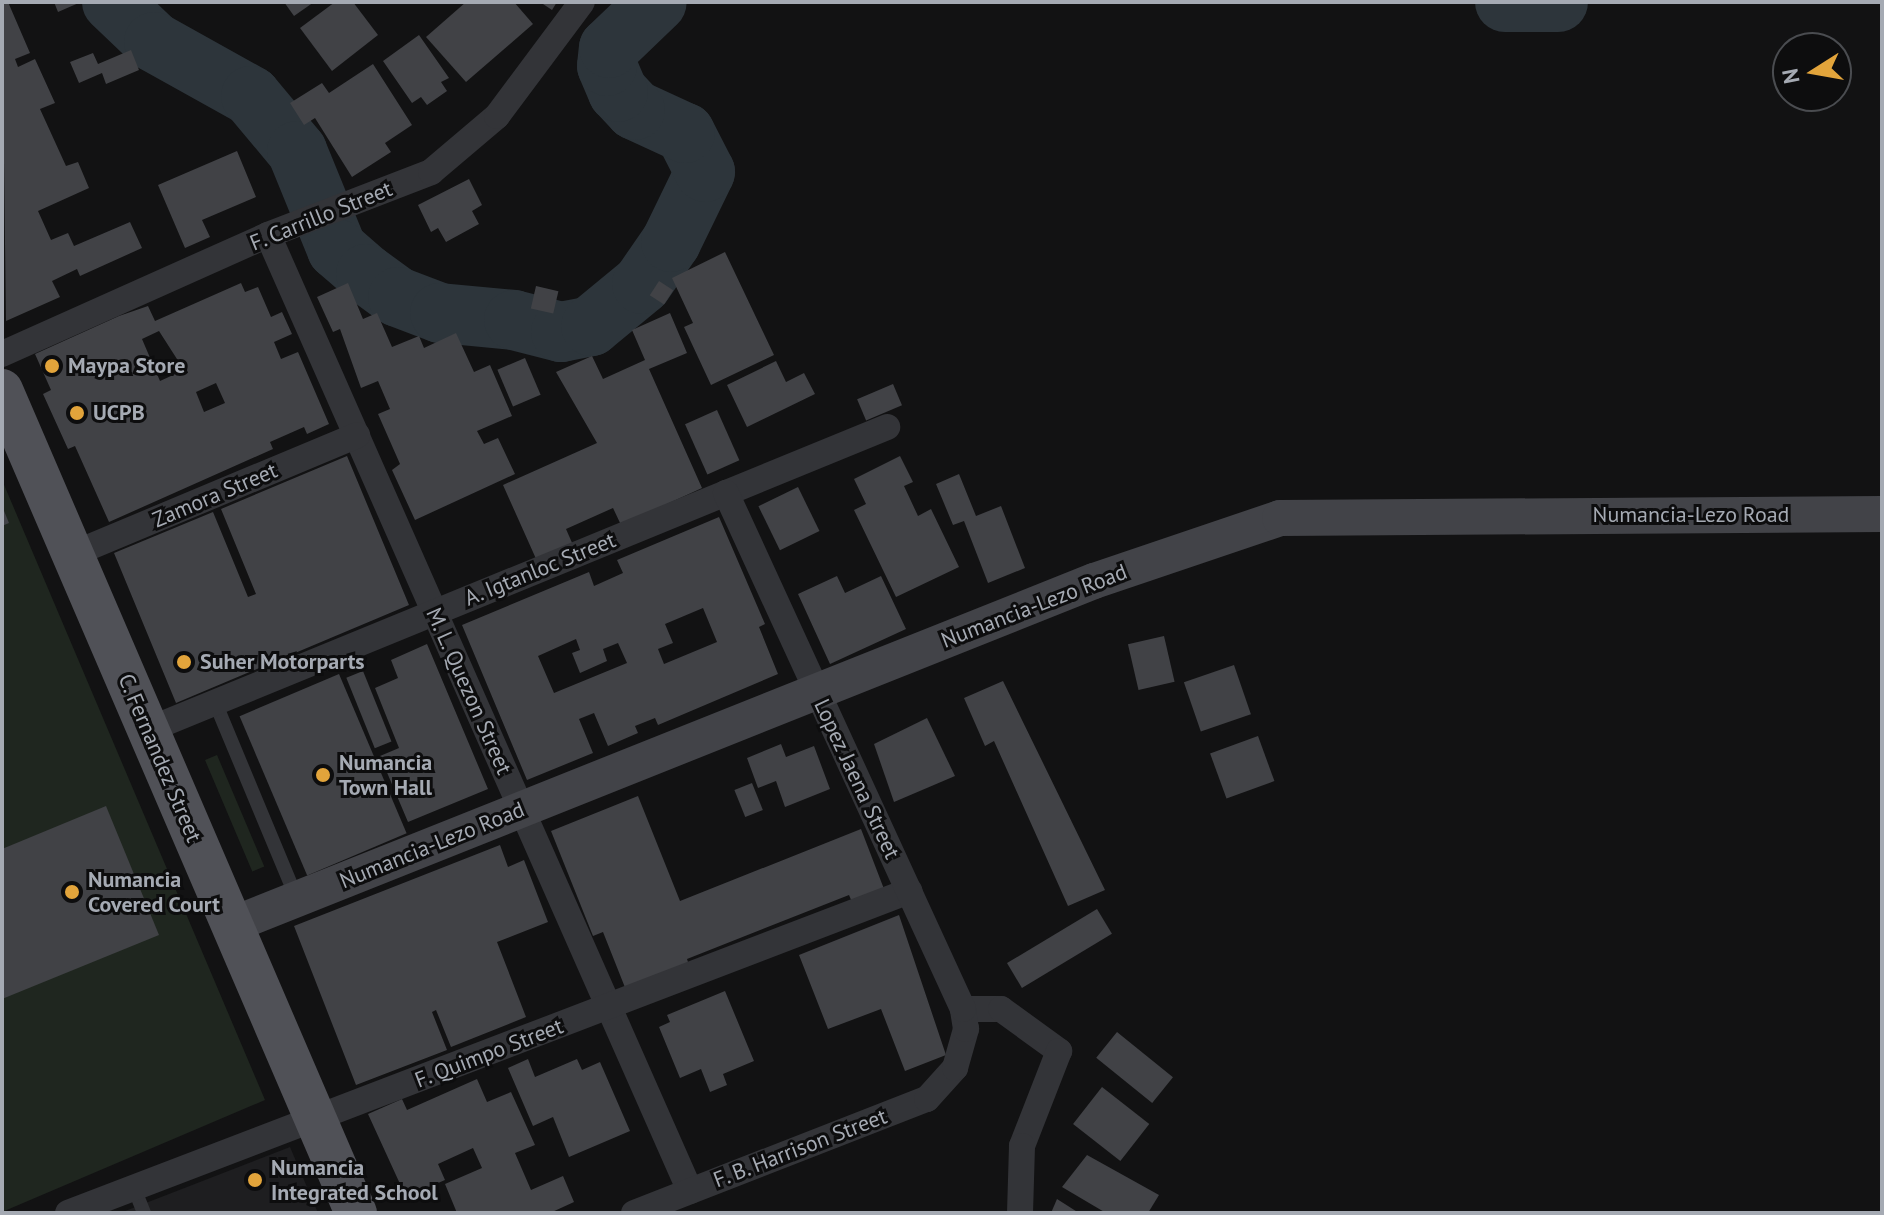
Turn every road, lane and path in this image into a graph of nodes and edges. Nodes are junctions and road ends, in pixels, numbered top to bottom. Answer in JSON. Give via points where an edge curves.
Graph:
{"nodes":[{"id":1,"x":582,"y":2,"type":"edge"},
{"id":2,"x":268,"y":235,"type":"junction"},
{"id":3,"x":2,"y":354,"type":"edge"},
{"id":4,"x":2,"y":390,"type":"edge"},
{"id":5,"x":887,"y":427,"type":"dead end"},
{"id":6,"x":357,"y":435,"type":"junction"},
{"id":7,"x":726,"y":493,"type":"junction"},
{"id":8,"x":1882,"y":514,"type":"edge"},
{"id":9,"x":73,"y":554,"type":"junction"},
{"id":10,"x":434,"y":612,"type":"junction"},
{"id":11,"x":817,"y":690,"type":"junction"},
{"id":12,"x":215,"y":702,"type":"junction"},
{"id":13,"x":148,"y":730,"type":"junction"},
{"id":14,"x":521,"y":809,"type":"junction"},
{"id":15,"x":909,"y":891,"type":"junction"},
{"id":16,"x":297,"y":900,"type":"junction"},
{"id":17,"x":232,"y":925,"type":"junction"},
{"id":18,"x":609,"y":1007,"type":"junction"},
{"id":19,"x":963,"y":1009,"type":"junction"},
{"id":20,"x":955,"y":1068,"type":"joint"},
{"id":21,"x":316,"y":1120,"type":"junction"},
{"id":22,"x":134,"y":1188,"type":"junction"},
{"id":23,"x":690,"y":1191,"type":"junction"},
{"id":24,"x":68,"y":1213,"type":"edge"},
{"id":25,"x":144,"y":1213,"type":"edge"},
{"id":26,"x":356,"y":1213,"type":"edge"},
{"id":27,"x":634,"y":1213,"type":"edge"},
{"id":28,"x":1020,"y":1213,"type":"edge"}],
"edges":[{"from":1,"to":2,"type":"street","name":"F. Carrillo Street","via":[[497,116],[431,172]]},
{"from":2,"to":3,"type":"street","name":"F. Carrillo Street"},
{"from":2,"to":6,"type":"street","name":"M. L. Quezon Street"},
{"from":4,"to":9,"type":"main road","name":"C. Fernandez Street"},
{"from":5,"to":7,"type":"street","name":"A. Igtanloc Street"},
{"from":6,"to":9,"type":"street","name":"Zamora Street"},
{"from":6,"to":10,"type":"street","name":"M. L. Quezon Street"},
{"from":7,"to":10,"type":"street","name":"A. Igtanloc Street"},
{"from":7,"to":11,"type":"street","name":"Lopez Jaena Street"},
{"from":8,"to":11,"type":"main road","name":"Numancia-Lezo Road","via":[[1280,518],[1094,581]]},
{"from":9,"to":13,"type":"main road","name":"C. Fernandez Street"},
{"from":10,"to":12,"type":"street","name":"A. Igtanloc Street"},
{"from":10,"to":14,"type":"street","name":"M. L. Quezon Street"},
{"from":11,"to":14,"type":"main road","name":"Numancia-Lezo Road"},
{"from":11,"to":15,"type":"street","name":"Lopez Jaena Street"},
{"from":12,"to":13,"type":"street","name":"A. Igtanloc Street"},
{"from":12,"to":16,"type":"lane"},
{"from":13,"to":17,"type":"main road","name":"C. Fernandez Street"},
{"from":14,"to":16,"type":"main road","name":"Numancia-Lezo Road"},
{"from":14,"to":18,"type":"street","name":"M. L. Quezon Street"},
{"from":15,"to":18,"type":"street","name":"F. Quimpo Street"},
{"from":15,"to":19,"type":"street","name":"Lopez Jaena Street"},
{"from":16,"to":17,"type":"main road","name":"Numancia-Lezo Road"},
{"from":17,"to":21,"type":"main road","name":"C. Fernandez Street"},
{"from":18,"to":21,"type":"street","name":"F. Quimpo Street"},
{"from":18,"to":23,"type":"street","name":"M. L. Quezon Street"},
{"from":19,"to":20,"type":"street","name":"Lopez Jaena Street","via":[[966,1029]]},
{"from":19,"to":28,"type":"street","via":[[1001,1009],[1059,1051],[1022,1146]]},
{"from":20,"to":23,"type":"street","name":"F. B. Harrison Street","via":[[927,1099]]},
{"from":21,"to":22,"type":"street","name":"F. Quimpo Street"},
{"from":21,"to":26,"type":"main road","name":"C. Fernandez Street"},
{"from":22,"to":24,"type":"street","name":"F. Quimpo Street"},
{"from":22,"to":25,"type":"lane"},
{"from":23,"to":27,"type":"street","name":"F. B. Harrison Street"}]}
